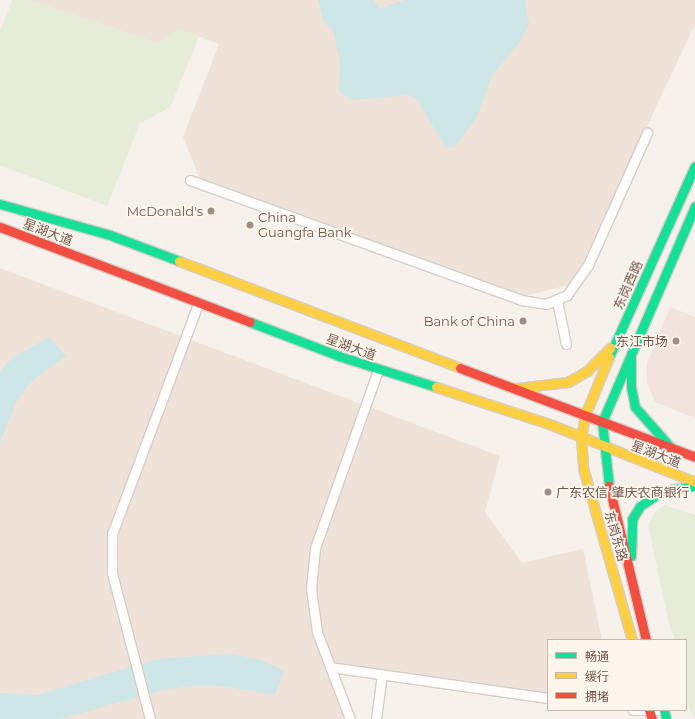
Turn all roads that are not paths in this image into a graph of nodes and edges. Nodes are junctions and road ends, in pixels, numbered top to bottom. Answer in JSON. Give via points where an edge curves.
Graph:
{"nodes":[{"id":1,"x":647,"y":133,"type":"dead end"},
{"id":2,"x":695,"y":166,"type":"edge"},
{"id":3,"x":190,"y":180,"type":"dead end"},
{"id":4,"x":0,"y":198,"type":"edge"},
{"id":5,"x":0,"y":204,"type":"edge"},
{"id":6,"x":695,"y":206,"type":"edge"},
{"id":7,"x":12,"y":209,"type":"junction"},
{"id":8,"x":0,"y":227,"type":"edge"},
{"id":9,"x":557,"y":301,"type":"junction"},
{"id":10,"x":198,"y":304,"type":"junction"},
{"id":11,"x":627,"y":318,"type":"junction"},
{"id":12,"x":642,"y":324,"type":"junction"},
{"id":13,"x":615,"y":343,"type":"junction"},
{"id":14,"x":566,"y":344,"type":"dead end"},
{"id":15,"x":631,"y":349,"type":"junction"},
{"id":16,"x":378,"y":370,"type":"junction"},
{"id":17,"x":473,"y":372,"type":"junction"},
{"id":18,"x":516,"y":388,"type":"junction"},
{"id":19,"x":468,"y":389,"type":"junction"},
{"id":20,"x":585,"y":415,"type":"junction"},
{"id":21,"x":602,"y":422,"type":"junction"},
{"id":22,"x":582,"y":437,"type":"junction"},
{"id":23,"x":602,"y":446,"type":"junction"},
{"id":24,"x":673,"y":450,"type":"junction"},
{"id":25,"x":695,"y":457,"type":"edge"},
{"id":26,"x":695,"y":482,"type":"edge"},
{"id":27,"x":695,"y":486,"type":"edge"},
{"id":28,"x":632,"y":583,"type":"junction"},
{"id":29,"x":632,"y":639,"type":"edge"},
{"id":30,"x":646,"y":639,"type":"edge"},
{"id":31,"x":330,"y":667,"type":"junction"},
{"id":32,"x":382,"y":674,"type":"junction"},
{"id":33,"x":547,"y":698,"type":"edge"},
{"id":34,"x":640,"y":711,"type":"edge"},
{"id":35,"x":652,"y":713,"type":"edge"},
{"id":36,"x":150,"y":719,"type":"edge"},
{"id":37,"x":350,"y":719,"type":"edge"},
{"id":38,"x":376,"y":719,"type":"edge"}],
"edges":[{"from":1,"to":9,"type":"street","via":[[588,265],[576,285]]},
{"from":2,"to":11,"type":"main road","name":"东岗西路"},
{"from":3,"to":9,"type":"street","via":[[532,304]]},
{"from":4,"to":7,"type":"main road"},
{"from":5,"to":7,"type":"main road","name":"星湖大道"},
{"from":6,"to":12,"type":"main road"},
{"from":7,"to":17,"type":"main road","name":"星湖大道","via":[[110,235]]},
{"from":8,"to":10,"type":"main road","name":"星湖大道"},
{"from":9,"to":14,"type":"street"},
{"from":10,"to":16,"type":"main road","name":"星湖大道"},
{"from":10,"to":36,"type":"street","via":[[112,534],[112,573],[146,694]]},
{"from":11,"to":12,"type":"main road"},
{"from":11,"to":13,"type":"main road","name":"东岗西路"},
{"from":12,"to":15,"type":"main road"},
{"from":13,"to":18,"type":"main road","via":[[587,371],[568,382]]},
{"from":13,"to":20,"type":"main road","name":"东岗西路"},
{"from":15,"to":21,"type":"main road"},
{"from":15,"to":24,"type":"main road","via":[[631,388],[635,407]]},
{"from":16,"to":19,"type":"main road","name":"星湖大道"},
{"from":16,"to":31,"type":"street","via":[[315,548],[311,589],[317,632]]},
{"from":17,"to":18,"type":"main road","name":"星湖大道"},
{"from":17,"to":19,"type":"main road"},
{"from":18,"to":20,"type":"main road","name":"星湖大道"},
{"from":19,"to":22,"type":"main road","name":"星湖大道"},
{"from":20,"to":21,"type":"main road","name":"星湖大道"},
{"from":20,"to":22,"type":"main road","name":"东岗东路"},
{"from":21,"to":23,"type":"main road","name":"东岗东路"},
{"from":21,"to":24,"type":"main road","name":"星湖大道"},
{"from":22,"to":23,"type":"main road","name":"星湖大道"},
{"from":22,"to":29,"type":"main road","name":"东岗东路","via":[[582,468]]},
{"from":23,"to":26,"type":"main road","name":"星湖大道"},
{"from":23,"to":28,"type":"main road","name":"东岗东路","via":[[608,486]]},
{"from":24,"to":25,"type":"main road","name":"星湖大道"},
{"from":27,"to":28,"type":"main road","via":[[676,487],[654,494],[636,512],[630,532]]},
{"from":28,"to":30,"type":"main road","name":"东岗东路"},
{"from":31,"to":32,"type":"street"},
{"from":31,"to":37,"type":"street"},
{"from":32,"to":33,"type":"street"},
{"from":32,"to":38,"type":"street"},
{"from":34,"to":35,"type":"street"}]}
